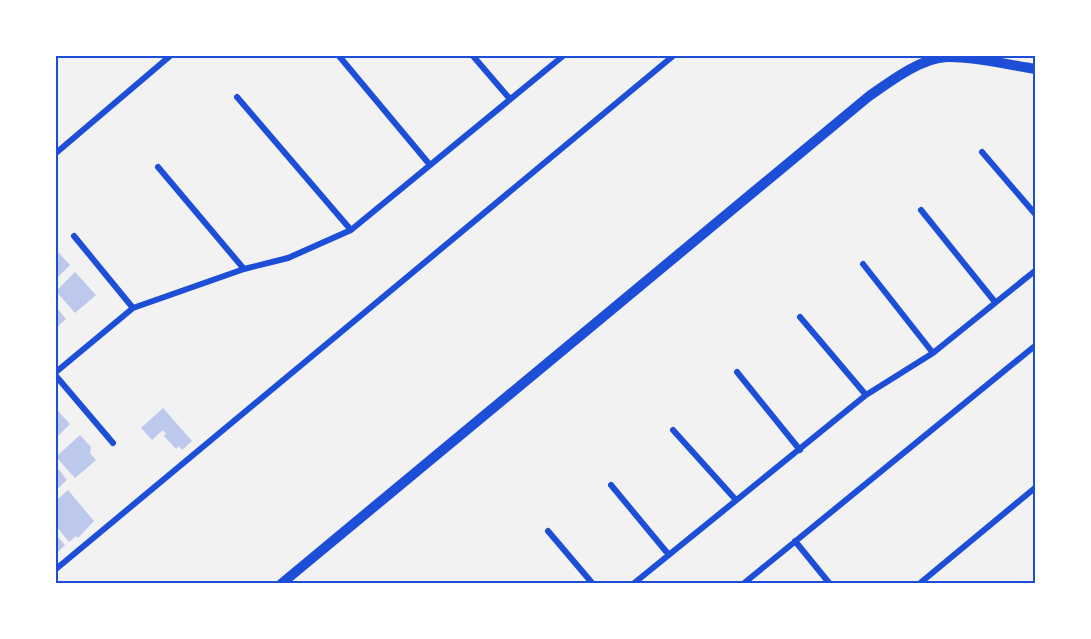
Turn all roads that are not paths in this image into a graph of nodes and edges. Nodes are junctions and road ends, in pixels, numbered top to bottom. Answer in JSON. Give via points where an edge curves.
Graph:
{"nodes":[{"id":1,"x":170,"y":56,"type":"edge"},
{"id":2,"x":339,"y":56,"type":"edge"},
{"id":3,"x":473,"y":56,"type":"edge"},
{"id":4,"x":563,"y":56,"type":"edge"},
{"id":5,"x":672,"y":56,"type":"edge"},
{"id":6,"x":1035,"y":69,"type":"edge"},
{"id":7,"x":237,"y":97,"type":"dead end"},
{"id":8,"x":510,"y":99,"type":"junction"},
{"id":9,"x":982,"y":152,"type":"dead end"},
{"id":10,"x":56,"y":153,"type":"edge"},
{"id":11,"x":430,"y":165,"type":"junction"},
{"id":12,"x":158,"y":167,"type":"dead end"},
{"id":13,"x":921,"y":210,"type":"dead end"},
{"id":14,"x":1035,"y":215,"type":"edge"},
{"id":15,"x":351,"y":230,"type":"junction"},
{"id":16,"x":74,"y":236,"type":"dead end"},
{"id":17,"x":863,"y":264,"type":"dead end"},
{"id":18,"x":244,"y":269,"type":"junction"},
{"id":19,"x":1035,"y":270,"type":"edge"},
{"id":20,"x":995,"y":302,"type":"junction"},
{"id":21,"x":133,"y":308,"type":"junction"},
{"id":22,"x":800,"y":317,"type":"dead end"},
{"id":23,"x":1035,"y":345,"type":"edge"},
{"id":24,"x":933,"y":353,"type":"junction"},
{"id":25,"x":737,"y":372,"type":"dead end"},
{"id":26,"x":56,"y":374,"type":"edge"},
{"id":27,"x":866,"y":395,"type":"junction"},
{"id":28,"x":673,"y":430,"type":"dead end"},
{"id":29,"x":113,"y":443,"type":"dead end"},
{"id":30,"x":800,"y":450,"type":"junction"},
{"id":31,"x":611,"y":485,"type":"dead end"},
{"id":32,"x":1035,"y":487,"type":"edge"},
{"id":33,"x":736,"y":500,"type":"junction"},
{"id":34,"x":548,"y":531,"type":"dead end"},
{"id":35,"x":795,"y":542,"type":"junction"},
{"id":36,"x":669,"y":555,"type":"junction"},
{"id":37,"x":56,"y":569,"type":"edge"},
{"id":38,"x":281,"y":584,"type":"edge"},
{"id":39,"x":592,"y":584,"type":"edge"},
{"id":40,"x":633,"y":584,"type":"edge"},
{"id":41,"x":743,"y":584,"type":"edge"},
{"id":42,"x":830,"y":584,"type":"edge"},
{"id":43,"x":919,"y":584,"type":"edge"}],
"edges":[{"from":1,"to":10,"type":"street"},
{"from":2,"to":11,"type":"street"},
{"from":3,"to":8,"type":"street"},
{"from":4,"to":8,"type":"street"},
{"from":5,"to":37,"type":"street"},
{"from":6,"to":38,"type":"street","via":[[945,57],[900,74]]},
{"from":7,"to":15,"type":"street"},
{"from":8,"to":11,"type":"street"},
{"from":9,"to":14,"type":"street"},
{"from":11,"to":15,"type":"street"},
{"from":12,"to":18,"type":"street"},
{"from":13,"to":20,"type":"street"},
{"from":15,"to":18,"type":"street","via":[[288,258]]},
{"from":16,"to":21,"type":"street"},
{"from":17,"to":24,"type":"street"},
{"from":18,"to":21,"type":"street"},
{"from":19,"to":20,"type":"street"},
{"from":20,"to":24,"type":"street"},
{"from":21,"to":26,"type":"street"},
{"from":22,"to":27,"type":"street"},
{"from":23,"to":35,"type":"street"},
{"from":24,"to":27,"type":"street"},
{"from":25,"to":30,"type":"street"},
{"from":26,"to":29,"type":"street"},
{"from":27,"to":30,"type":"street"},
{"from":28,"to":33,"type":"street"},
{"from":30,"to":33,"type":"street"},
{"from":31,"to":36,"type":"street"},
{"from":32,"to":43,"type":"street"},
{"from":33,"to":36,"type":"street"},
{"from":34,"to":39,"type":"street"},
{"from":35,"to":41,"type":"street"},
{"from":35,"to":42,"type":"street"},
{"from":36,"to":40,"type":"street"}]}
